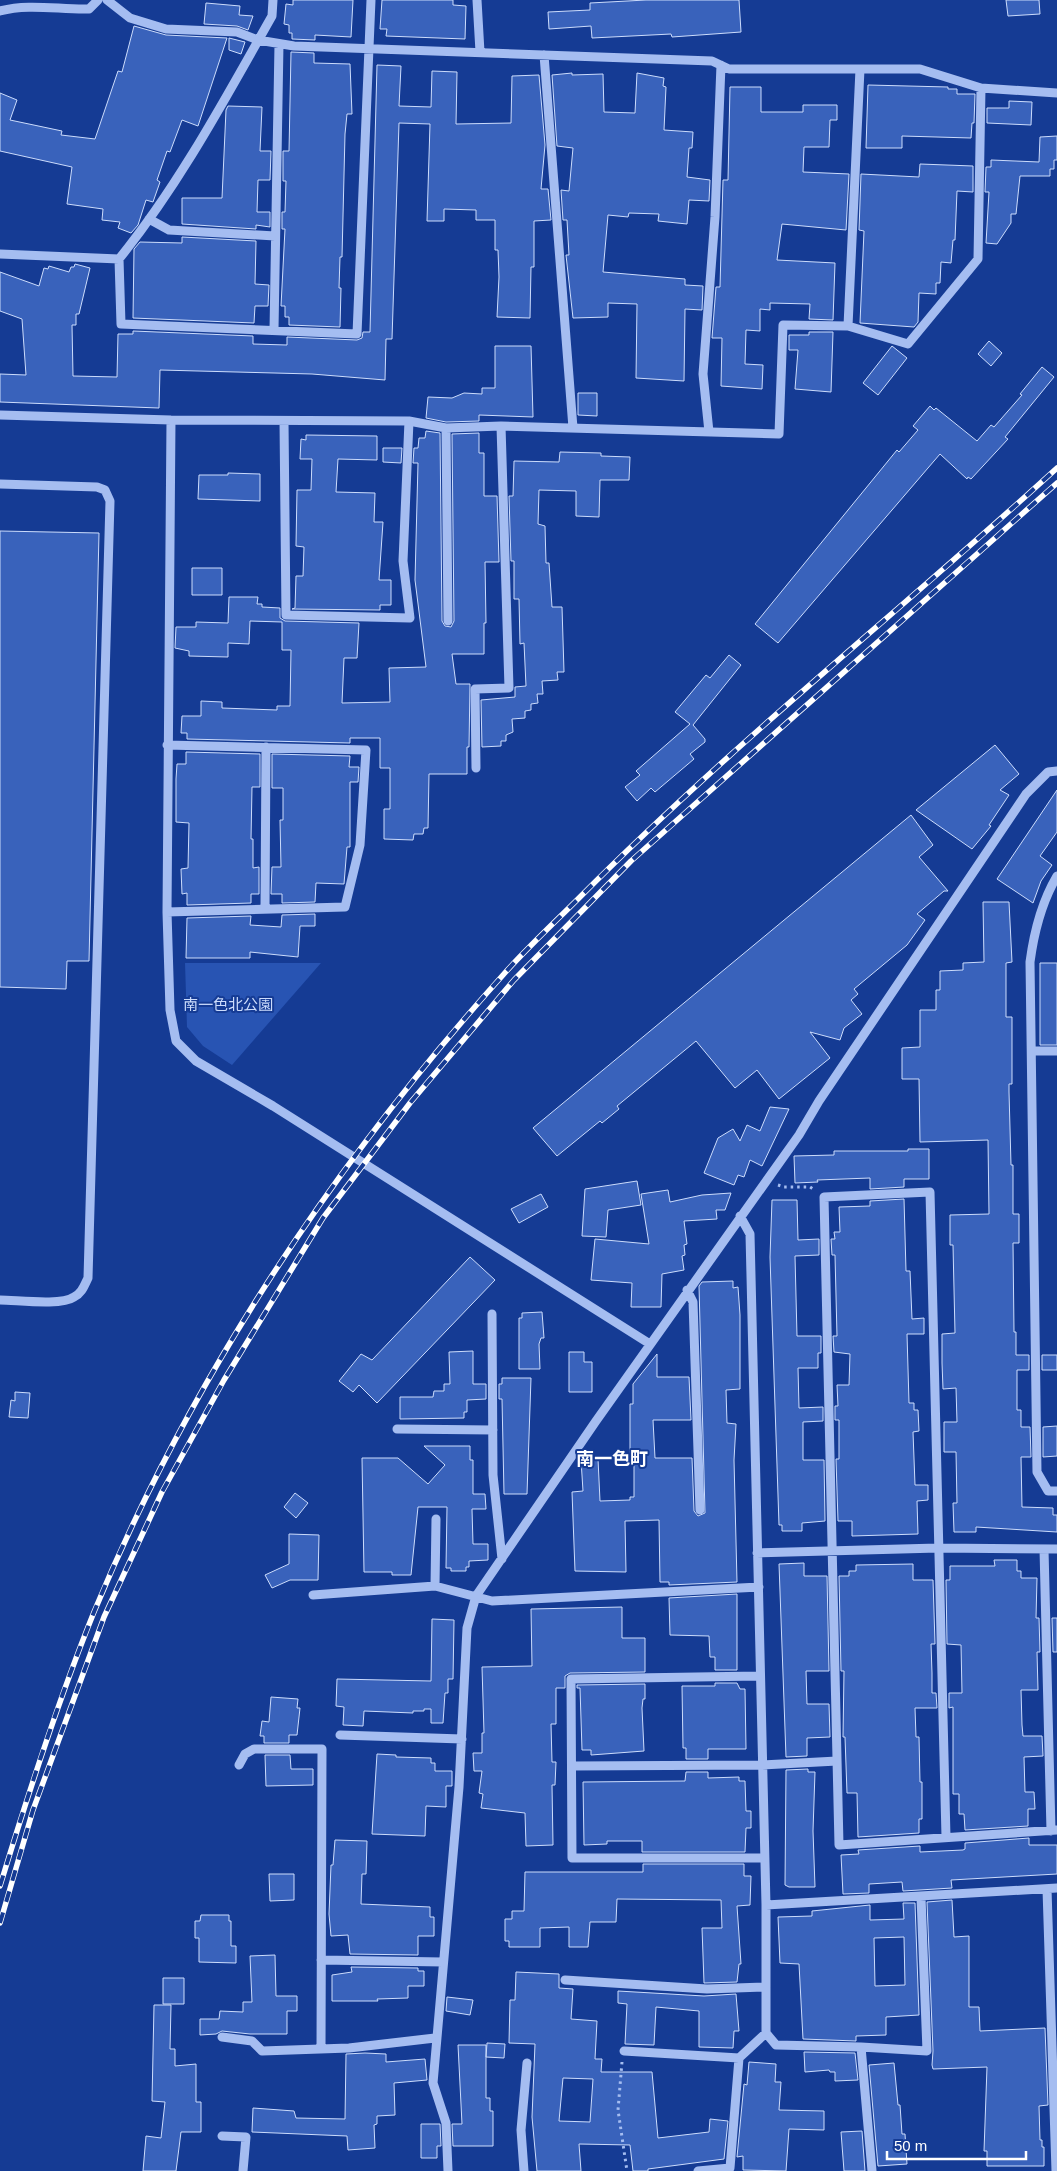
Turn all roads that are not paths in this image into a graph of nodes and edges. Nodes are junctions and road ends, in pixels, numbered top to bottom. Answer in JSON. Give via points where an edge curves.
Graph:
{"nodes":[{"id":1,"x":98,"y":0,"type":"edge"},
{"id":2,"x":107,"y":0,"type":"edge"},
{"id":3,"x":273,"y":0,"type":"edge"},
{"id":4,"x":371,"y":0,"type":"edge"},
{"id":5,"x":477,"y":0,"type":"edge"},
{"id":6,"x":11,"y":4,"type":"edge"},
{"id":7,"x":0,"y":11,"type":"edge"},
{"id":8,"x":258,"y":40,"type":"junction"},
{"id":9,"x":279,"y":44,"type":"junction"},
{"id":10,"x":368,"y":50,"type":"junction"},
{"id":11,"x":480,"y":52,"type":"junction"},
{"id":12,"x":544,"y":54,"type":"junction"},
{"id":13,"x":721,"y":65,"type":"junction"},
{"id":14,"x":860,"y":69,"type":"junction"},
{"id":15,"x":980,"y":88,"type":"junction"},
{"id":16,"x":1057,"y":93,"type":"edge"},
{"id":17,"x":149,"y":219,"type":"junction"},
{"id":18,"x":275,"y":236,"type":"junction"},
{"id":19,"x":0,"y":254,"type":"edge"},
{"id":20,"x":119,"y":259,"type":"junction"},
{"id":21,"x":848,"y":326,"type":"junction"},
{"id":22,"x":274,"y":330,"type":"junction"},
{"id":23,"x":0,"y":415,"type":"edge"},
{"id":24,"x":171,"y":420,"type":"junction"},
{"id":25,"x":284,"y":420,"type":"junction"},
{"id":26,"x":410,"y":421,"type":"junction"},
{"id":27,"x":501,"y":426,"type":"junction"},
{"id":28,"x":446,"y":428,"type":"junction"},
{"id":29,"x":574,"y":428,"type":"junction"},
{"id":30,"x":709,"y":432,"type":"junction"},
{"id":31,"x":0,"y":484,"type":"edge"},
{"id":32,"x":448,"y":621,"type":"dead end"},
{"id":33,"x":167,"y":745,"type":"junction"},
{"id":34,"x":266,"y":747,"type":"junction"},
{"id":35,"x":476,"y":768,"type":"dead end"},
{"id":36,"x":1057,"y":771,"type":"edge"},
{"id":37,"x":1057,"y":876,"type":"edge"},
{"id":38,"x":265,"y":909,"type":"junction"},
{"id":39,"x":168,"y":912,"type":"junction"},
{"id":40,"x":1032,"y":1051,"type":"junction"},
{"id":41,"x":1057,"y":1051,"type":"edge"},
{"id":42,"x":740,"y":1216,"type":"junction"},
{"id":43,"x":687,"y":1290,"type":"junction"},
{"id":44,"x":0,"y":1300,"type":"edge"},
{"id":45,"x":492,"y":1314,"type":"dead end"},
{"id":46,"x":650,"y":1344,"type":"junction"},
{"id":47,"x":397,"y":1429,"type":"dead end"},
{"id":48,"x":493,"y":1430,"type":"junction"},
{"id":49,"x":1057,"y":1491,"type":"edge"},
{"id":50,"x":700,"y":1510,"type":"dead end"},
{"id":51,"x":436,"y":1518,"type":"dead end"},
{"id":52,"x":938,"y":1548,"type":"junction"},
{"id":53,"x":1044,"y":1549,"type":"junction"},
{"id":54,"x":1057,"y":1549,"type":"edge"},
{"id":55,"x":831,"y":1552,"type":"junction"},
{"id":56,"x":757,"y":1553,"type":"junction"},
{"id":57,"x":502,"y":1559,"type":"junction"},
{"id":58,"x":435,"y":1586,"type":"junction"},
{"id":59,"x":759,"y":1587,"type":"junction"},
{"id":60,"x":313,"y":1595,"type":"dead end"},
{"id":61,"x":476,"y":1596,"type":"junction"},
{"id":62,"x":760,"y":1676,"type":"junction"},
{"id":63,"x":340,"y":1735,"type":"dead end"},
{"id":64,"x":462,"y":1738,"type":"junction"},
{"id":65,"x":837,"y":1760,"type":"junction"},
{"id":66,"x":240,"y":1765,"type":"dead end"},
{"id":67,"x":762,"y":1765,"type":"junction"},
{"id":68,"x":572,"y":1766,"type":"junction"},
{"id":69,"x":1054,"y":1830,"type":"edge"},
{"id":70,"x":946,"y":1837,"type":"junction"},
{"id":71,"x":764,"y":1858,"type":"junction"},
{"id":72,"x":1057,"y":1888,"type":"edge"},
{"id":73,"x":1047,"y":1889,"type":"junction"},
{"id":74,"x":921,"y":1897,"type":"junction"},
{"id":75,"x":766,"y":1905,"type":"junction"},
{"id":76,"x":321,"y":1960,"type":"junction"},
{"id":77,"x":443,"y":1962,"type":"junction"},
{"id":78,"x":565,"y":1980,"type":"dead end"},
{"id":79,"x":766,"y":1986,"type":"junction"},
{"id":80,"x":766,"y":2033,"type":"junction"},
{"id":81,"x":222,"y":2038,"type":"dead end"},
{"id":82,"x":435,"y":2038,"type":"junction"},
{"id":83,"x":861,"y":2047,"type":"junction"},
{"id":84,"x":321,"y":2049,"type":"junction"},
{"id":85,"x":624,"y":2051,"type":"road end"},
{"id":86,"x":739,"y":2058,"type":"junction"},
{"id":87,"x":527,"y":2063,"type":"dead end"},
{"id":88,"x":222,"y":2136,"type":"dead end"},
{"id":89,"x":730,"y":2169,"type":"edge"},
{"id":90,"x":243,"y":2171,"type":"edge"},
{"id":91,"x":448,"y":2171,"type":"edge"},
{"id":92,"x":524,"y":2171,"type":"edge"},
{"id":93,"x":698,"y":2171,"type":"edge"},
{"id":94,"x":872,"y":2171,"type":"edge"},
{"id":95,"x":1056,"y":2171,"type":"edge"}],
"edges":[{"from":1,"to":6,"type":"street","via":[[89,9]]},
{"from":2,"to":8,"type":"street","via":[[130,18],[166,29],[237,32]]},
{"from":3,"to":8,"type":"street","via":[[272,16]]},
{"from":4,"to":10,"type":"street"},
{"from":5,"to":11,"type":"street"},
{"from":6,"to":7,"type":"street"},
{"from":8,"to":9,"type":"street"},
{"from":8,"to":17,"type":"street","via":[[216,115]]},
{"from":9,"to":10,"type":"street"},
{"from":9,"to":18,"type":"street"},
{"from":10,"to":11,"type":"street"},
{"from":10,"to":22,"type":"street","via":[[357,334]]},
{"from":11,"to":12,"type":"street"},
{"from":12,"to":13,"type":"street","via":[[712,61]]},
{"from":12,"to":29,"type":"street"},
{"from":13,"to":14,"type":"street","via":[[729,69]]},
{"from":13,"to":30,"type":"street","via":[[715,217],[703,374]]},
{"from":14,"to":15,"type":"street","via":[[920,69]]},
{"from":14,"to":21,"type":"street"},
{"from":15,"to":16,"type":"street"},
{"from":15,"to":21,"type":"street","via":[[978,258],[908,344]]},
{"from":17,"to":18,"type":"street","via":[[170,230]]},
{"from":17,"to":20,"type":"street"},
{"from":18,"to":22,"type":"street"},
{"from":19,"to":20,"type":"street"},
{"from":20,"to":22,"type":"street","via":[[121,324]]},
{"from":21,"to":30,"type":"street","via":[[783,325],[779,434]]},
{"from":23,"to":24,"type":"street"},
{"from":24,"to":25,"type":"street"},
{"from":24,"to":33,"type":"street"},
{"from":25,"to":26,"type":"street"},
{"from":25,"to":26,"type":"street","via":[[286,615],[410,618],[403,561]]},
{"from":26,"to":28,"type":"street"},
{"from":27,"to":28,"type":"street"},
{"from":27,"to":29,"type":"street"},
{"from":27,"to":35,"type":"street","via":[[509,688],[475,689]]},
{"from":28,"to":32,"type":"street"},
{"from":29,"to":30,"type":"street"},
{"from":31,"to":44,"type":"street","via":[[97,487],[106,490],[110,501],[88,1278],[73,1299]]},
{"from":33,"to":34,"type":"street"},
{"from":33,"to":39,"type":"street"},
{"from":34,"to":38,"type":"street"},
{"from":34,"to":38,"type":"street","via":[[366,750],[360,845],[345,907]]},
{"from":36,"to":42,"type":"street","via":[[1048,772],[1026,794],[799,1135]]},
{"from":37,"to":40,"type":"street","via":[[1047,892],[1034,933],[1030,962]]},
{"from":38,"to":39,"type":"street"},
{"from":39,"to":46,"type":"street","via":[[170,1010],[176,1041],[196,1061],[273,1106]]},
{"from":40,"to":41,"type":"street"},
{"from":40,"to":49,"type":"street","via":[[1037,1472],[1048,1491]]},
{"from":42,"to":43,"type":"street"},
{"from":42,"to":56,"type":"street","via":[[750,1234]]},
{"from":43,"to":46,"type":"street"},
{"from":43,"to":50,"type":"street","via":[[693,1302]]},
{"from":45,"to":48,"type":"street"},
{"from":46,"to":57,"type":"street"},
{"from":47,"to":48,"type":"street"},
{"from":48,"to":57,"type":"street","via":[[493,1475]]},
{"from":51,"to":58,"type":"street"},
{"from":52,"to":53,"type":"street"},
{"from":52,"to":55,"type":"street"},
{"from":52,"to":55,"type":"street","via":[[930,1192],[824,1197]]},
{"from":52,"to":70,"type":"street"},
{"from":53,"to":54,"type":"street"},
{"from":53,"to":69,"type":"street"},
{"from":55,"to":56,"type":"street"},
{"from":55,"to":65,"type":"street"},
{"from":56,"to":59,"type":"street"},
{"from":57,"to":61,"type":"street"},
{"from":58,"to":60,"type":"street"},
{"from":58,"to":61,"type":"street"},
{"from":59,"to":61,"type":"street","via":[[492,1601]]},
{"from":59,"to":62,"type":"street"},
{"from":61,"to":64,"type":"street","via":[[467,1628]]},
{"from":62,"to":67,"type":"street"},
{"from":62,"to":68,"type":"street","via":[[571,1679]]},
{"from":63,"to":64,"type":"street"},
{"from":64,"to":77,"type":"street"},
{"from":65,"to":67,"type":"street"},
{"from":65,"to":70,"type":"street","via":[[839,1845]]},
{"from":66,"to":76,"type":"street","via":[[245,1754],[254,1749],[322,1749]]},
{"from":67,"to":68,"type":"street"},
{"from":67,"to":71,"type":"street"},
{"from":68,"to":71,"type":"street","via":[[572,1858]]},
{"from":69,"to":70,"type":"street"},
{"from":71,"to":75,"type":"street"},
{"from":72,"to":73,"type":"street"},
{"from":73,"to":74,"type":"street"},
{"from":73,"to":95,"type":"street"},
{"from":74,"to":75,"type":"street"},
{"from":74,"to":83,"type":"street","via":[[927,2051]]},
{"from":75,"to":79,"type":"street"},
{"from":76,"to":77,"type":"street"},
{"from":76,"to":84,"type":"street"},
{"from":77,"to":82,"type":"street"},
{"from":78,"to":79,"type":"street","via":[[707,1988]]},
{"from":79,"to":80,"type":"street"},
{"from":80,"to":83,"type":"street","via":[[776,2045]]},
{"from":80,"to":86,"type":"street"},
{"from":81,"to":84,"type":"street","via":[[252,2041],[262,2051]]},
{"from":82,"to":84,"type":"street"},
{"from":82,"to":91,"type":"street","via":[[433,2083],[446,2123]]},
{"from":83,"to":94,"type":"street"},
{"from":85,"to":86,"type":"street"},
{"from":86,"to":89,"type":"street"},
{"from":87,"to":92,"type":"street","via":[[521,2130]]},
{"from":88,"to":90,"type":"street","via":[[246,2137]]},
{"from":89,"to":93,"type":"street"}]}
